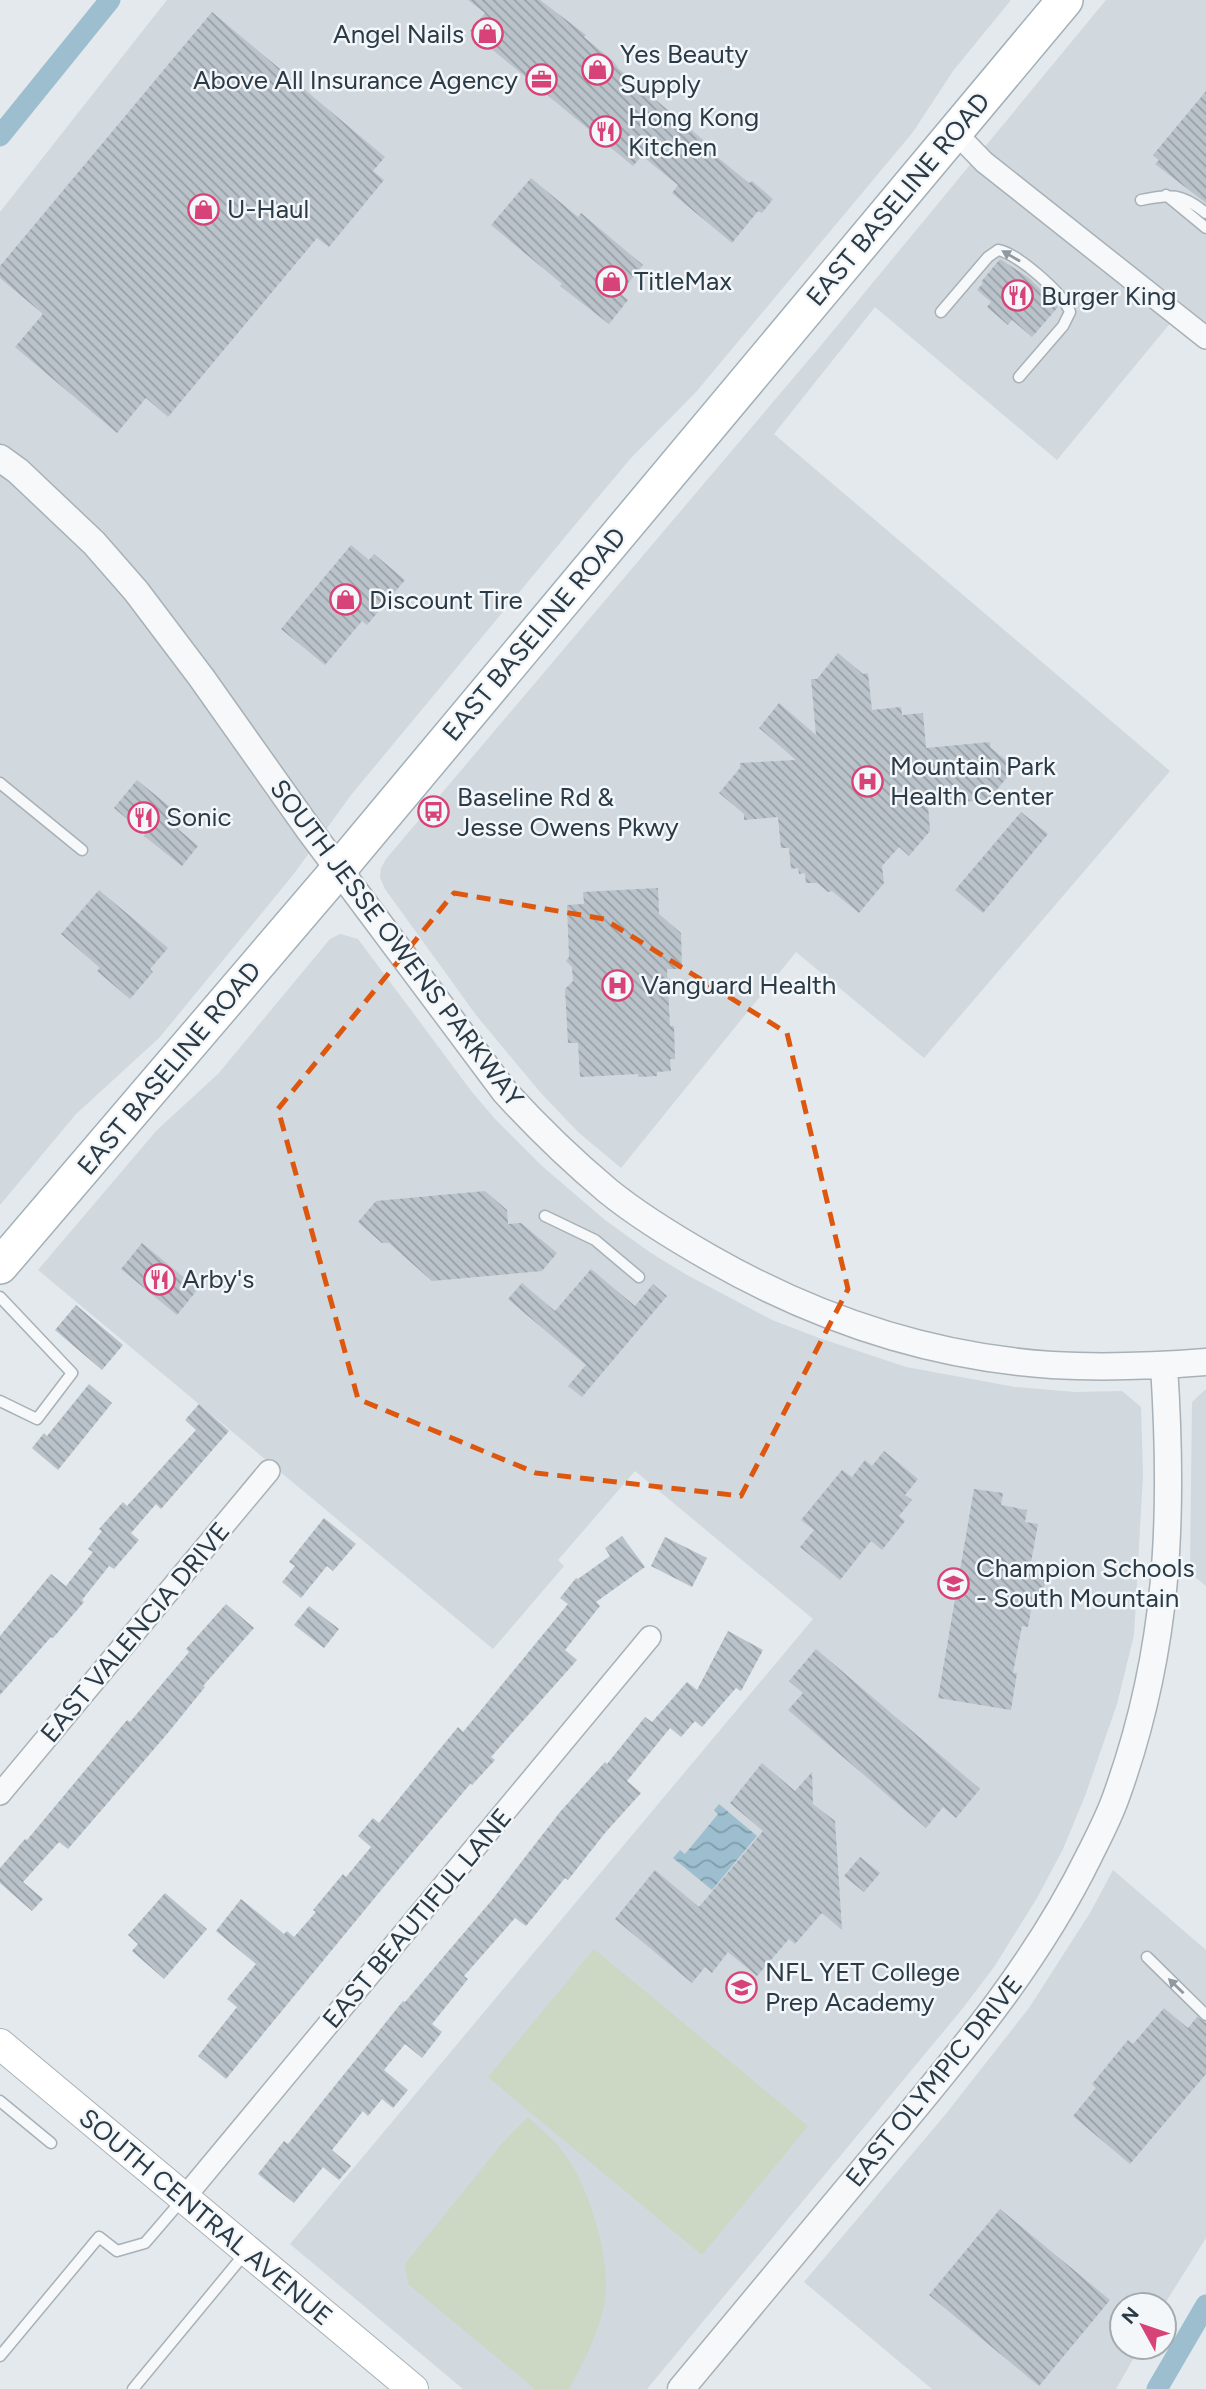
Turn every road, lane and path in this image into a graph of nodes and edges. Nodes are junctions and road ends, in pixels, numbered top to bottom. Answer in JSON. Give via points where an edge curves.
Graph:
{"nodes":[{"id":1,"x":1065,"y":0,"type":"edge"},
{"id":2,"x":954,"y":131,"type":"junction"},
{"id":3,"x":1166,"y":195,"type":"junction"},
{"id":4,"x":1141,"y":200,"type":"dead end"},
{"id":5,"x":1206,"y":213,"type":"edge"},
{"id":6,"x":1206,"y":228,"type":"edge"},
{"id":7,"x":941,"y":312,"type":"dead end"},
{"id":8,"x":1206,"y":338,"type":"edge"},
{"id":9,"x":1019,"y":377,"type":"dead end"},
{"id":10,"x":0,"y":458,"type":"edge"},
{"id":11,"x":0,"y":783,"type":"edge"},
{"id":12,"x":82,"y":850,"type":"dead end"},
{"id":13,"x":339,"y":869,"type":"junction"},
{"id":14,"x":545,"y":1216,"type":"dead end"},
{"id":15,"x":0,"y":1266,"type":"edge"},
{"id":16,"x":639,"y":1277,"type":"dead end"},
{"id":17,"x":0,"y":1297,"type":"edge"},
{"id":18,"x":1206,"y":1362,"type":"edge"},
{"id":19,"x":1164,"y":1366,"type":"junction"},
{"id":20,"x":0,"y":1401,"type":"edge"},
{"id":21,"x":269,"y":1471,"type":"dead end"},
{"id":22,"x":650,"y":1637,"type":"dead end"},
{"id":23,"x":0,"y":1794,"type":"edge"},
{"id":24,"x":1147,"y":1957,"type":"dead end"},
{"id":25,"x":1206,"y":2015,"type":"edge"},
{"id":26,"x":0,"y":2044,"type":"edge"},
{"id":27,"x":0,"y":2101,"type":"edge"},
{"id":28,"x":51,"y":2143,"type":"dead end"},
{"id":29,"x":184,"y":2198,"type":"junction"},
{"id":30,"x":247,"y":2251,"type":"junction"},
{"id":31,"x":0,"y":2356,"type":"edge"},
{"id":32,"x":132,"y":2389,"type":"edge"},
{"id":33,"x":413,"y":2389,"type":"edge"},
{"id":34,"x":681,"y":2389,"type":"edge"}],
"edges":[{"from":1,"to":2,"type":"main road","name":"EAST BASELINE ROAD"},
{"from":2,"to":8,"type":"street","via":[[984,162]]},
{"from":2,"to":13,"type":"main road","name":"EAST BASELINE ROAD"},
{"from":3,"to":4,"type":"lane"},
{"from":3,"to":5,"type":"lane","via":[[1177,195]]},
{"from":3,"to":6,"type":"lane"},
{"from":9,"to":7,"type":"lane","one_way":true,"via":[[1070,312],[1059,294],[1012,254],[993,252]]},
{"from":10,"to":13,"type":"street","name":"SOUTH JESSE OWENS PARKWAY","via":[[94,542],[128,580]]},
{"from":11,"to":12,"type":"lane"},
{"from":13,"to":15,"type":"main road","name":"EAST BASELINE ROAD"},
{"from":13,"to":19,"type":"street","name":"SOUTH JESSE OWENS PARKWAY","via":[[486,1069],[530,1120],[609,1192],[681,1241],[747,1279],[815,1310],[904,1340],[1050,1365]]},
{"from":14,"to":16,"type":"lane","via":[[595,1240]]},
{"from":17,"to":20,"type":"lane","via":[[72,1373],[37,1419]]},
{"from":18,"to":19,"type":"street","name":"SOUTH JESSE OWENS PARKWAY"},
{"from":19,"to":34,"type":"street","name":"EAST OLYMPIC DRIVE","via":[[1169,1489],[1162,1615],[1137,1731],[1107,1820],[1070,1894],[1011,1987]]},
{"from":21,"to":23,"type":"street","name":"EAST VALENCIA DRIVE"},
{"from":22,"to":29,"type":"street","name":"EAST BEAUTIFUL LANE"},
{"from":25,"to":24,"type":"lane","one_way":true},
{"from":26,"to":29,"type":"main road","name":"SOUTH CENTRAL AVENUE"},
{"from":27,"to":28,"type":"lane"},
{"from":29,"to":30,"type":"main road","name":"SOUTH CENTRAL AVENUE"},
{"from":29,"to":31,"type":"lane","via":[[145,2243],[117,2251],[99,2237]]},
{"from":30,"to":32,"type":"lane"},
{"from":30,"to":33,"type":"main road","name":"SOUTH CENTRAL AVENUE"}]}
